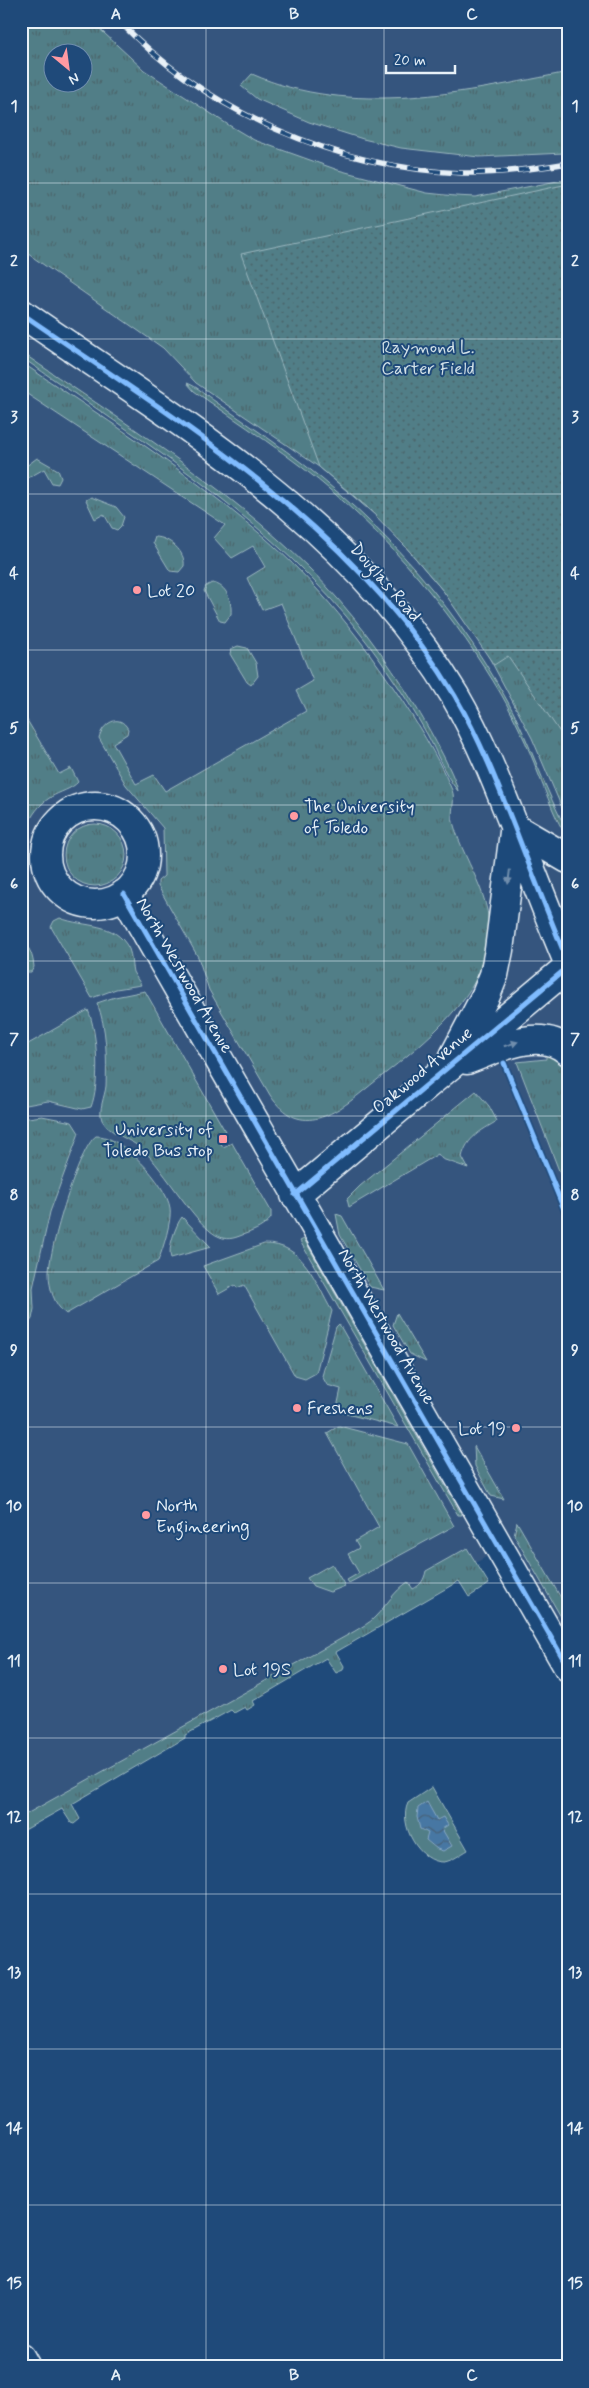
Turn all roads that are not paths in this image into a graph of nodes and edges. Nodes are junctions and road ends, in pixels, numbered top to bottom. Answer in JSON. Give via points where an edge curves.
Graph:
{"nodes":[{"id":1,"x":21,"y":313,"type":"edge"},
{"id":2,"x":515,"y":828,"type":"junction"},
{"id":3,"x":568,"y":859,"type":"edge"},
{"id":4,"x":124,"y":894,"type":"dead end"},
{"id":5,"x":568,"y":962,"type":"edge"},
{"id":6,"x":568,"y":968,"type":"edge"},
{"id":7,"x":568,"y":1051,"type":"edge"},
{"id":8,"x":449,"y":1066,"type":"junction"},
{"id":9,"x":295,"y":1195,"type":"junction"},
{"id":10,"x":568,"y":1667,"type":"edge"},
{"id":11,"x":21,"y":2358,"type":"edge"},
{"id":12,"x":26,"y":2367,"type":"edge"}],
"edges":[{"from":1,"to":2,"type":"street","name":"Douglas Road","via":[[239,465],[299,513],[364,575],[405,623],[455,697],[497,781]]},
{"from":2,"to":3,"type":"street"},
{"from":2,"to":5,"type":"street","name":"Douglas Road"},
{"from":2,"to":8,"type":"street","name":"Oakwood Avenue","one_way":true,"via":[[494,975]]},
{"from":4,"to":9,"type":"street","name":"North Westwood Avenue"},
{"from":6,"to":8,"type":"street","name":"Oakwood Avenue"},
{"from":8,"to":7,"type":"street","name":"Oakwood Avenue","one_way":true,"via":[[516,1042],[552,1042]]},
{"from":8,"to":9,"type":"street","name":"Oakwood Avenue"},
{"from":9,"to":10,"type":"street","name":"North Westwood Avenue"},
{"from":11,"to":12,"type":"street"}]}
